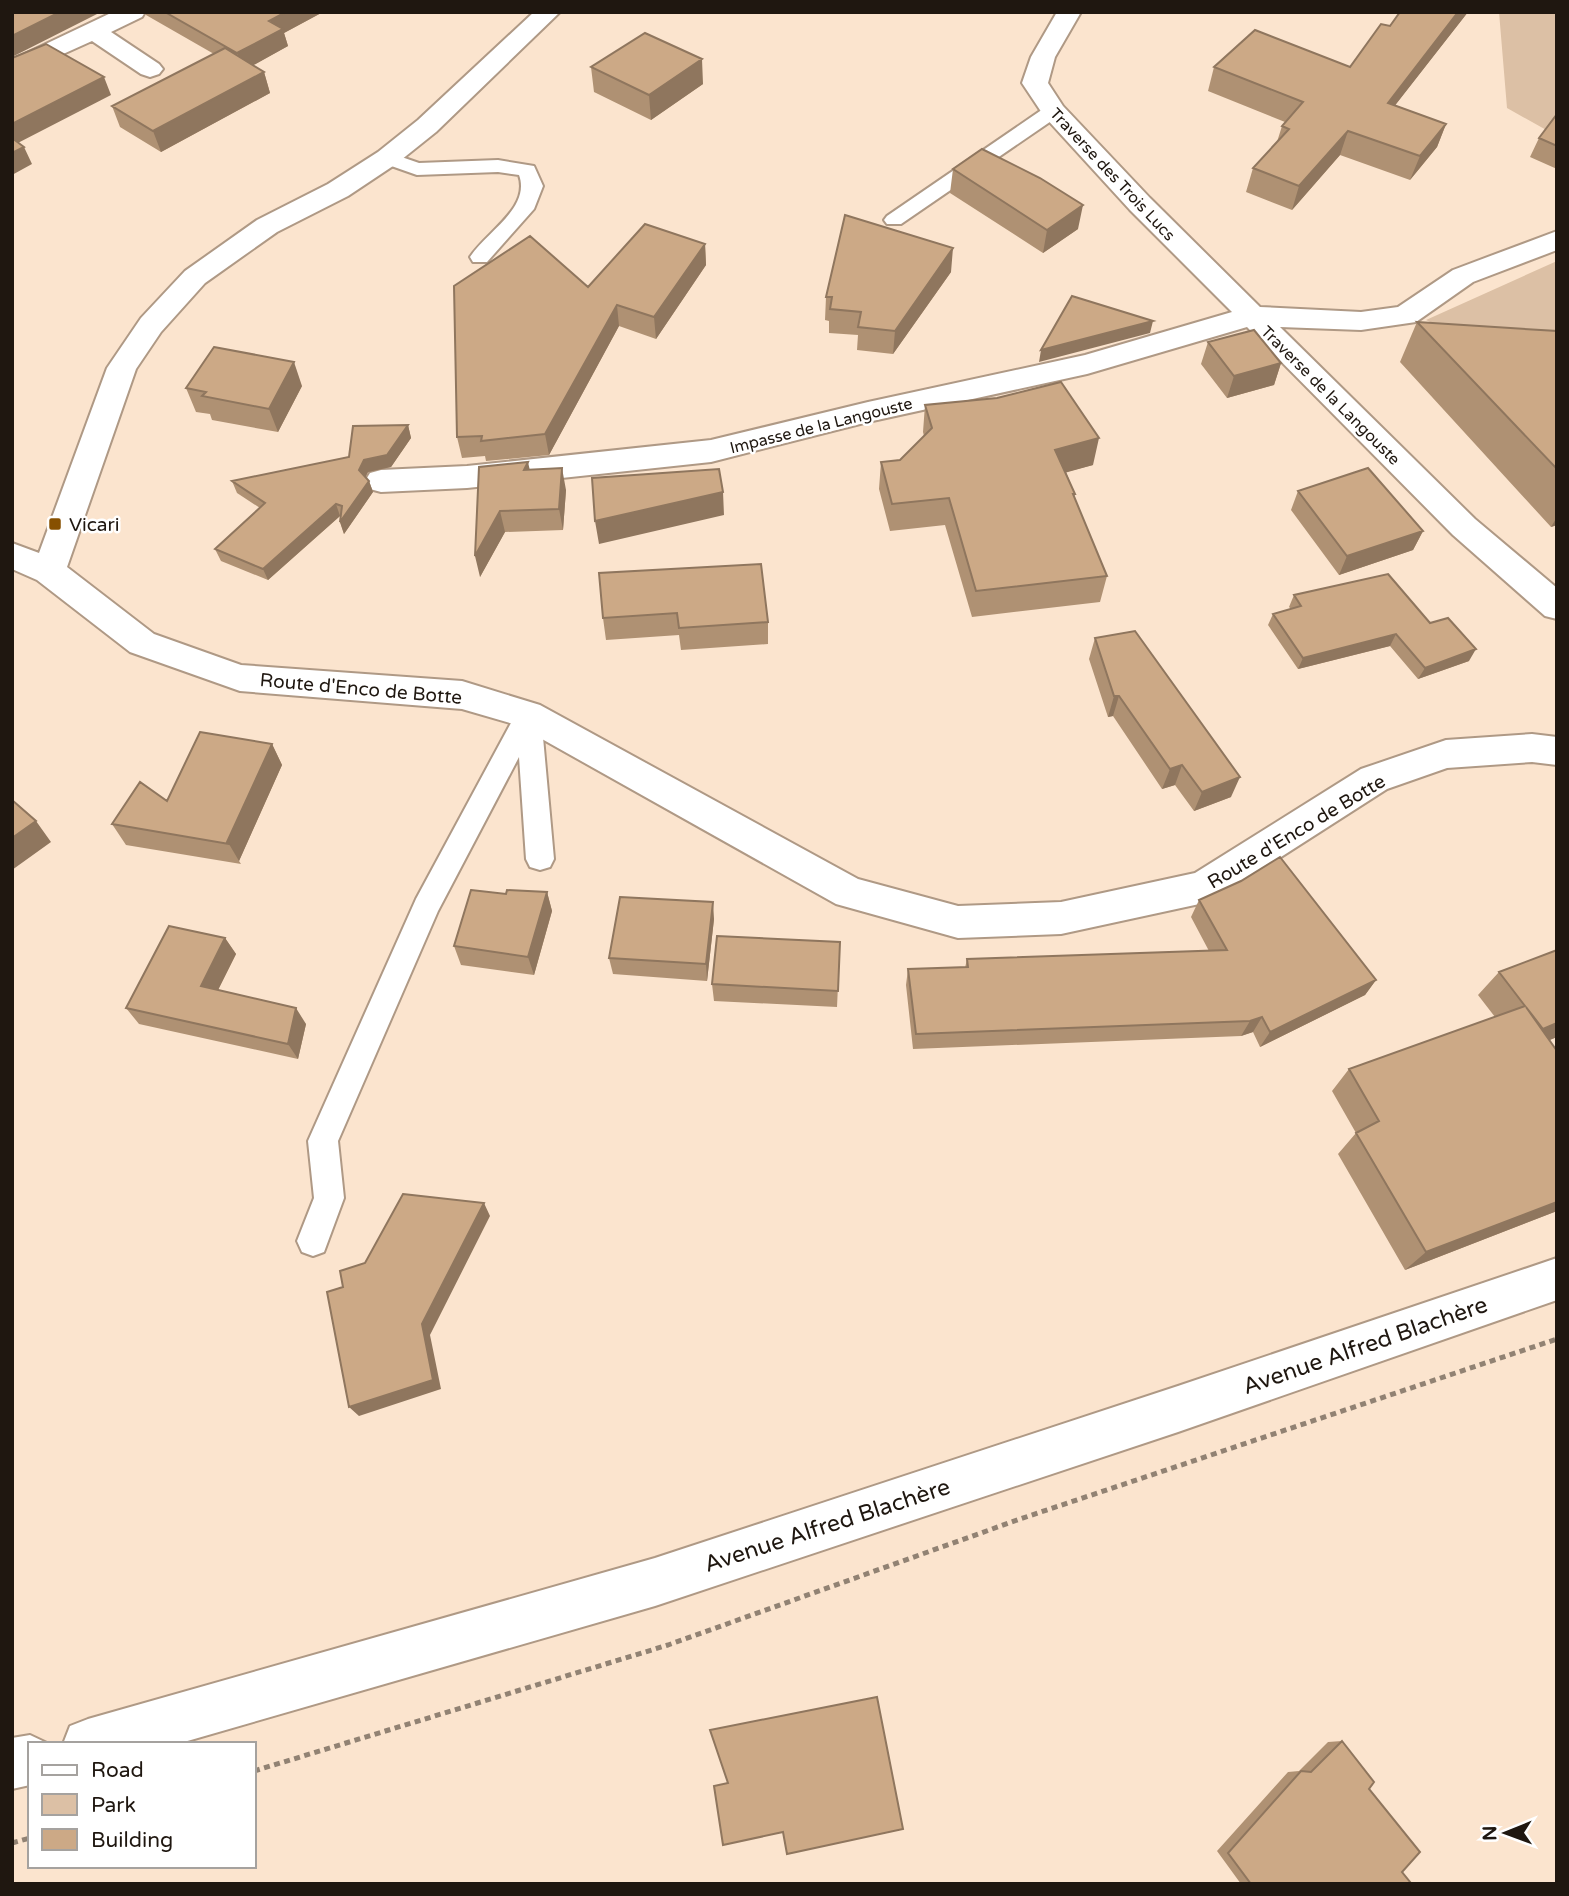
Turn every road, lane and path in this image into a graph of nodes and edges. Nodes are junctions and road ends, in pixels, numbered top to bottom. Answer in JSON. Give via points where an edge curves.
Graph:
{"nodes":[{"id":1,"x":132,"y":12,"type":"edge"},
{"id":2,"x":548,"y":12,"type":"edge"},
{"id":3,"x":1069,"y":12,"type":"edge"},
{"id":4,"x":94,"y":31,"type":"junction"},
{"id":5,"x":150,"y":69,"type":"dead end"},
{"id":6,"x":12,"y":71,"type":"edge"},
{"id":7,"x":1053,"y":111,"type":"junction"},
{"id":8,"x":387,"y":158,"type":"junction"},
{"id":9,"x":894,"y":220,"type":"dead end"},
{"id":10,"x":1557,"y":240,"type":"edge"},
{"id":11,"x":480,"y":257,"type":"dead end"},
{"id":12,"x":1252,"y":316,"type":"junction"},
{"id":13,"x":381,"y":481,"type":"dead end"},
{"id":14,"x":12,"y":555,"type":"edge"},
{"id":15,"x":49,"y":571,"type":"junction"},
{"id":16,"x":1557,"y":607,"type":"edge"},
{"id":17,"x":528,"y":715,"type":"junction"},
{"id":18,"x":1557,"y":751,"type":"edge"},
{"id":19,"x":540,"y":859,"type":"dead end"},
{"id":20,"x":313,"y":1241,"type":"dead end"},
{"id":21,"x":1557,"y":1279,"type":"edge"},
{"id":22,"x":1557,"y":1339,"type":"edge"},
{"id":23,"x":95,"y":1742,"type":"edge"},
{"id":24,"x":256,"y":1770,"type":"edge"}],
"edges":[{"from":1,"to":4,"type":"street"},
{"from":2,"to":8,"type":"street"},
{"from":3,"to":7,"type":"street","name":"Traverse des Trois Lucs","via":[[1043,57],[1035,83]]},
{"from":4,"to":5,"type":"street"},
{"from":4,"to":6,"type":"street"},
{"from":7,"to":9,"type":"lane"},
{"from":7,"to":12,"type":"street","name":"Traverse des Trois Lucs"},
{"from":8,"to":11,"type":"lane","via":[[417,169],[498,166],[527,170],[533,186],[527,205]]},
{"from":8,"to":15,"type":"street","via":[[338,190],[267,226],[195,277],[151,325],[122,368]]},
{"from":10,"to":12,"type":"street","name":"Traverse de la Langouste","via":[[1463,276],[1406,315],[1361,321]]},
{"from":12,"to":13,"type":"street","name":"Impasse de la Langouste","via":[[1087,364],[711,451],[467,477]]},
{"from":12,"to":16,"type":"street","name":"Traverse de la Langouste","via":[[1464,527]]},
{"from":14,"to":15,"type":"street","name":"Route d'Enco de Botte"},
{"from":15,"to":17,"type":"street","name":"Route d'Enco de Botte","via":[[142,643],[240,678],[462,695]]},
{"from":17,"to":18,"type":"street","name":"Route d'Enco de Botte","via":[[849,893],[958,922],[1061,918],[1205,887],[1374,779],[1446,754],[1532,748]]},
{"from":17,"to":19,"type":"lane"},
{"from":17,"to":20,"type":"lane","via":[[426,907],[323,1141],[329,1198]]},
{"from":21,"to":23,"type":"street","name":"Avenue Alfred Blachère","via":[[655,1582]]},
{"from":22,"to":24,"type":"path","via":[[1020,1519],[668,1645]]}]}
